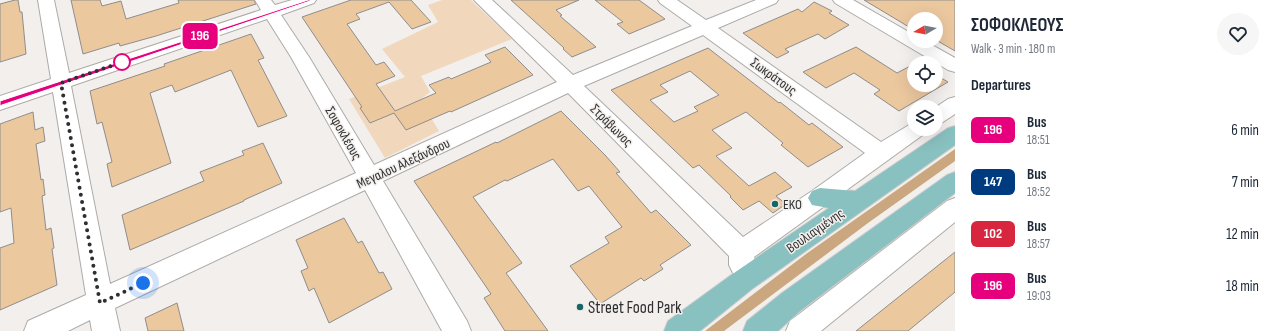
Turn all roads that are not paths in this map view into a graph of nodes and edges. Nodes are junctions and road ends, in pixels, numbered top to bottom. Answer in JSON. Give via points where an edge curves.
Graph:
{"nodes":[{"id":1,"x":46,"y":0,"type":"edge"},
{"id":2,"x":308,"y":0,"type":"edge"},
{"id":3,"x":482,"y":0,"type":"edge"},
{"id":4,"x":666,"y":0,"type":"edge"},
{"id":5,"x":770,"y":0,"type":"edge"},
{"id":6,"x":841,"y":0,"type":"edge"},
{"id":7,"x":267,"y":6,"type":"edge"},
{"id":8,"x":705,"y":27,"type":"junction"},
{"id":9,"x":955,"y":66,"type":"edge"},
{"id":10,"x":61,"y":83,"type":"junction"},
{"id":11,"x":570,"y":84,"type":"junction"},
{"id":12,"x":0,"y":103,"type":"edge"},
{"id":13,"x":955,"y":104,"type":"edge"},
{"id":14,"x":943,"y":112,"type":"edge"},
{"id":15,"x":955,"y":134,"type":"edge"},
{"id":16,"x":907,"y":136,"type":"edge"},
{"id":17,"x":881,"y":153,"type":"junction"},
{"id":18,"x":370,"y":178,"type":"junction"},
{"id":19,"x":955,"y":181,"type":"edge"},
{"id":20,"x":820,"y":198,"type":"junction"},
{"id":21,"x":857,"y":201,"type":"junction"},
{"id":22,"x":955,"y":208,"type":"edge"},
{"id":23,"x":741,"y":252,"type":"junction"},
{"id":24,"x":743,"y":281,"type":"junction"},
{"id":25,"x":100,"y":303,"type":"junction"},
{"id":26,"x":811,"y":328,"type":"edge"},
{"id":27,"x":38,"y":331,"type":"edge"},
{"id":28,"x":106,"y":331,"type":"edge"},
{"id":29,"x":457,"y":331,"type":"edge"},
{"id":30,"x":678,"y":331,"type":"edge"},
{"id":31,"x":757,"y":331,"type":"edge"}],
"edges":[{"from":1,"to":10,"type":"street"},
{"from":2,"to":7,"type":"street"},
{"from":3,"to":11,"type":"street","name":"Στράβωνος"},
{"from":4,"to":8,"type":"street","name":"Σωκράτους"},
{"from":5,"to":8,"type":"street","name":"Μεγαλου Αλεξάνδρου"},
{"from":6,"to":9,"type":"street"},
{"from":7,"to":10,"type":"street"},
{"from":7,"to":18,"type":"street","name":"Σοφοκλέους","via":[[300,57]]},
{"from":8,"to":11,"type":"street","name":"Μεγαλου Αλεξάνδρου"},
{"from":8,"to":17,"type":"street","name":"Σωκράτους"},
{"from":10,"to":12,"type":"street"},
{"from":10,"to":25,"type":"street"},
{"from":11,"to":18,"type":"street","name":"Μεγαλου Αλεξάνδρου"},
{"from":11,"to":23,"type":"street","name":"Στράβωνος"},
{"from":13,"to":14,"type":"street"},
{"from":15,"to":21,"type":"main road","name":"Βουλιαγμένης"},
{"from":16,"to":17,"type":"street"},
{"from":17,"to":20,"type":"street"},
{"from":18,"to":25,"type":"street","name":"Μεγαλου Αλεξάνδρου"},
{"from":18,"to":29,"type":"street","name":"Σοφοκλέους"},
{"from":19,"to":31,"type":"main road","via":[[791,302]]},
{"from":20,"to":21,"type":"main road"},
{"from":20,"to":23,"type":"street"},
{"from":21,"to":24,"type":"main road","name":"Βουλιαγμένης"},
{"from":22,"to":26,"type":"street"},
{"from":23,"to":24,"type":"street"},
{"from":24,"to":30,"type":"main road","name":"Βουλιαγμένης"},
{"from":25,"to":27,"type":"street","name":"Μεγαλου Αλεξάνδρου"},
{"from":25,"to":28,"type":"street"}]}
